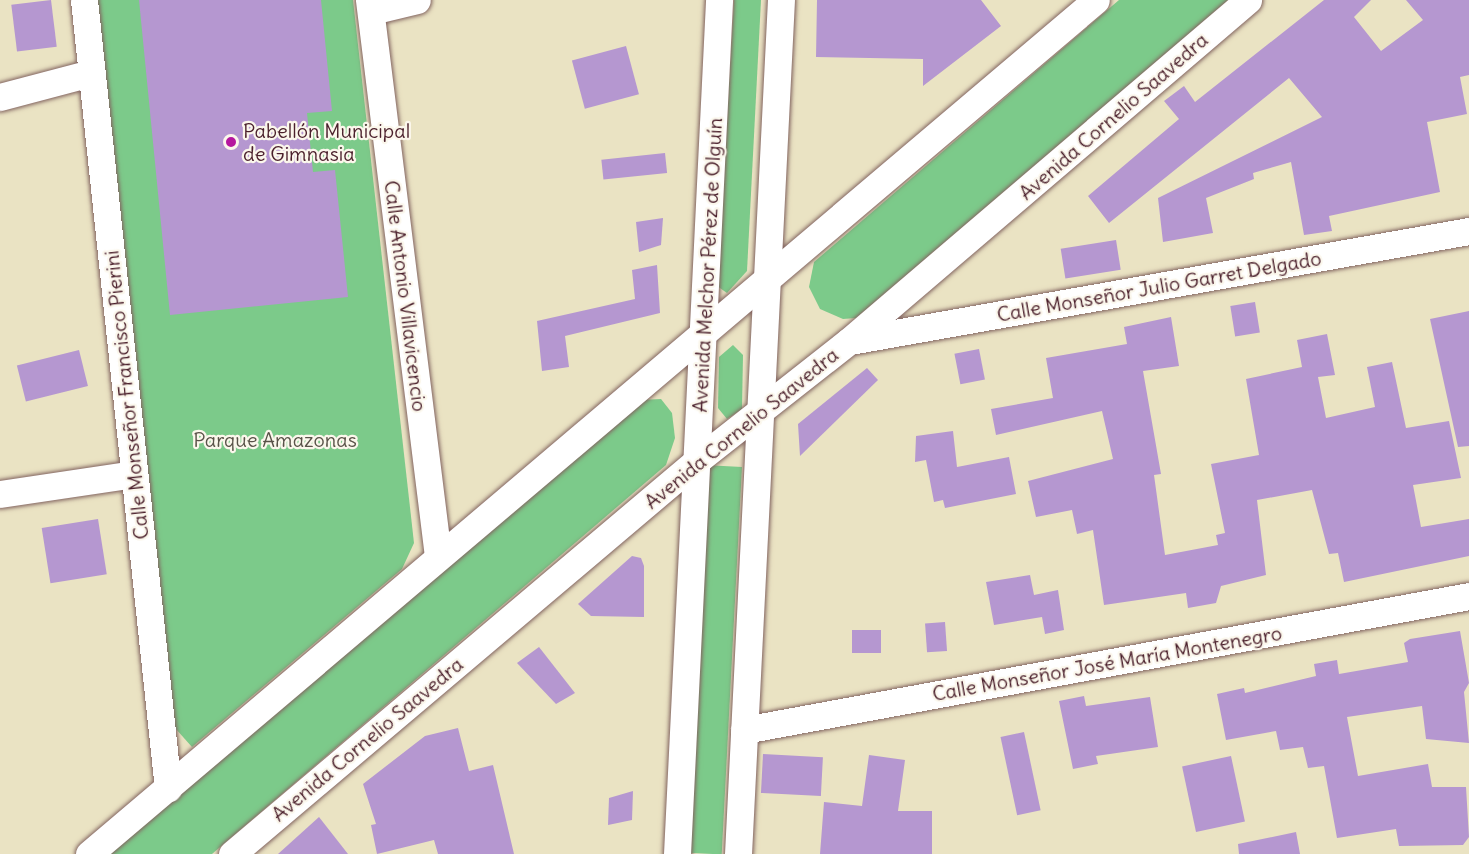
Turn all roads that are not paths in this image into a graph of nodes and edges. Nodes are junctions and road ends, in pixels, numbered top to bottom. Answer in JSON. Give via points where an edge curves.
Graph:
{"nodes":[{"id":1,"x":84,"y":0,"type":"edge"},
{"id":2,"x":417,"y":0,"type":"edge"},
{"id":3,"x":719,"y":0,"type":"edge"},
{"id":4,"x":781,"y":0,"type":"edge"},
{"id":5,"x":1096,"y":0,"type":"edge"},
{"id":6,"x":1248,"y":0,"type":"edge"},
{"id":7,"x":370,"y":6,"type":"edge"},
{"id":8,"x":91,"y":73,"type":"junction"},
{"id":9,"x":0,"y":97,"type":"edge"},
{"id":10,"x":1469,"y":231,"type":"edge"},
{"id":11,"x":768,"y":278,"type":"junction"},
{"id":12,"x":701,"y":333,"type":"junction"},
{"id":13,"x":849,"y":341,"type":"junction"},
{"id":14,"x":761,"y":410,"type":"junction"},
{"id":15,"x":699,"y":459,"type":"junction"},
{"id":16,"x":134,"y":474,"type":"junction"},
{"id":17,"x":0,"y":495,"type":"edge"},
{"id":18,"x":438,"y":556,"type":"junction"},
{"id":19,"x":1469,"y":596,"type":"edge"},
{"id":20,"x":744,"y":730,"type":"junction"},
{"id":21,"x":168,"y":789,"type":"junction"},
{"id":22,"x":89,"y":854,"type":"edge"},
{"id":23,"x":232,"y":854,"type":"edge"},
{"id":24,"x":677,"y":854,"type":"edge"},
{"id":25,"x":738,"y":854,"type":"edge"}],
"edges":[{"from":1,"to":8,"type":"street","name":"Calle Monseñor Francisco Pierini"},
{"from":2,"to":7,"type":"street"},
{"from":3,"to":12,"type":"street","name":"Avenida Melchor Pérez de Olguín"},
{"from":4,"to":11,"type":"street"},
{"from":5,"to":11,"type":"street"},
{"from":6,"to":13,"type":"street","name":"Avenida Cornelio Saavedra"},
{"from":7,"to":18,"type":"street","name":"Calle Antonio Villavicencio"},
{"from":8,"to":9,"type":"street"},
{"from":8,"to":16,"type":"street","name":"Calle Monseñor Francisco Pierini"},
{"from":10,"to":13,"type":"street","name":"Calle Monseñor Julio Garret Delgado"},
{"from":11,"to":12,"type":"street"},
{"from":11,"to":14,"type":"street"},
{"from":12,"to":15,"type":"street","name":"Avenida Melchor Pérez de Olguín"},
{"from":12,"to":18,"type":"street"},
{"from":13,"to":14,"type":"street","name":"Avenida Cornelio Saavedra"},
{"from":14,"to":15,"type":"street","name":"Avenida Cornelio Saavedra"},
{"from":14,"to":20,"type":"street"},
{"from":15,"to":23,"type":"street","name":"Avenida Cornelio Saavedra"},
{"from":15,"to":24,"type":"street","name":"Avenida Melchor Pérez de Olguín"},
{"from":16,"to":17,"type":"street"},
{"from":16,"to":21,"type":"street","name":"Calle Monseñor Francisco Pierini"},
{"from":18,"to":21,"type":"street"},
{"from":19,"to":20,"type":"street","name":"Calle Monseñor José María Montenegro"},
{"from":20,"to":25,"type":"street"},
{"from":21,"to":22,"type":"street"}]}
